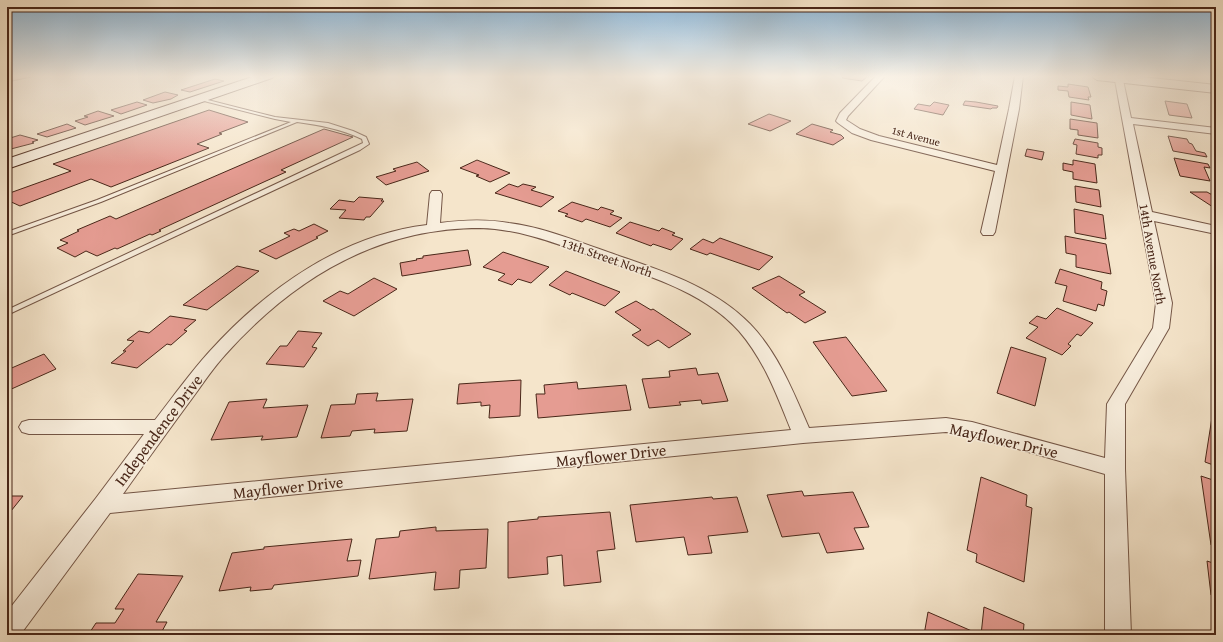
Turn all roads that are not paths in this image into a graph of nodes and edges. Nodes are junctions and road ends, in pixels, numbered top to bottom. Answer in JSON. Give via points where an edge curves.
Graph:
{"nodes":[{"id":1,"x":181,"y":106,"type":"edge"},
{"id":2,"x":228,"y":106,"type":"edge"},
{"id":3,"x":852,"y":106,"type":"edge"},
{"id":4,"x":1014,"y":106,"type":"edge"},
{"id":5,"x":1124,"y":106,"type":"edge"},
{"id":6,"x":1127,"y":120,"type":"junction"},
{"id":7,"x":296,"y":122,"type":"junction"},
{"id":8,"x":1216,"y":131,"type":"edge"},
{"id":9,"x":7,"y":164,"type":"edge"},
{"id":10,"x":1000,"y":170,"type":"junction"},
{"id":11,"x":436,"y":194,"type":"dead end"},
{"id":12,"x":1146,"y":215,"type":"junction"},
{"id":13,"x":433,"y":227,"type":"junction"},
{"id":14,"x":1216,"y":230,"type":"edge"},
{"id":15,"x":988,"y":232,"type":"dead end"},
{"id":16,"x":7,"y":234,"type":"edge"},
{"id":17,"x":337,"y":257,"type":"joint"},
{"id":18,"x":7,"y":313,"type":"edge"},
{"id":19,"x":29,"y":427,"type":"dead end"},
{"id":20,"x":158,"y":427,"type":"junction"},
{"id":21,"x":803,"y":436,"type":"junction"},
{"id":22,"x":1115,"y":469,"type":"junction"},
{"id":23,"x":102,"y":505,"type":"junction"},
{"id":24,"x":7,"y":632,"type":"edge"},
{"id":25,"x":1118,"y":635,"type":"edge"}],
"edges":[{"from":1,"to":9,"type":"main road"},
{"from":2,"to":7,"type":"lane"},
{"from":3,"to":10,"type":"street","name":"1st Avenue","via":[[843,115],[842,121],[845,125],[867,135]]},
{"from":4,"to":10,"type":"street"},
{"from":5,"to":6,"type":"street","name":"14th Avenue North"},
{"from":6,"to":8,"type":"street"},
{"from":6,"to":12,"type":"street","name":"14th Avenue North"},
{"from":7,"to":16,"type":"lane","via":[[99,201]]},
{"from":7,"to":18,"type":"lane","via":[[328,125],[351,132],[364,138],[366,144],[358,150]]},
{"from":10,"to":15,"type":"street"},
{"from":11,"to":13,"type":"street"},
{"from":12,"to":14,"type":"street"},
{"from":12,"to":22,"type":"street","name":"14th Avenue North","via":[[1164,303],[1160,328],[1116,404]]},
{"from":13,"to":17,"type":"street","name":"13th Street North","via":[[373,241]]},
{"from":13,"to":21,"type":"street","name":"13th Street North","via":[[474,224],[521,228],[670,279],[698,293],[724,309],[745,327],[760,346],[774,370]]},
{"from":17,"to":20,"type":"street","name":"Independence Drive","via":[[299,280],[245,324],[218,352]]},
{"from":19,"to":20,"type":"street"},
{"from":20,"to":23,"type":"street","name":"Independence Drive"},
{"from":21,"to":22,"type":"street","name":"Mayflower Drive","via":[[946,425],[972,429]]},
{"from":21,"to":23,"type":"street","name":"Mayflower Drive"},
{"from":22,"to":25,"type":"street","name":"14th Avenue North"},
{"from":23,"to":24,"type":"street","name":"Independence Drive"}]}
